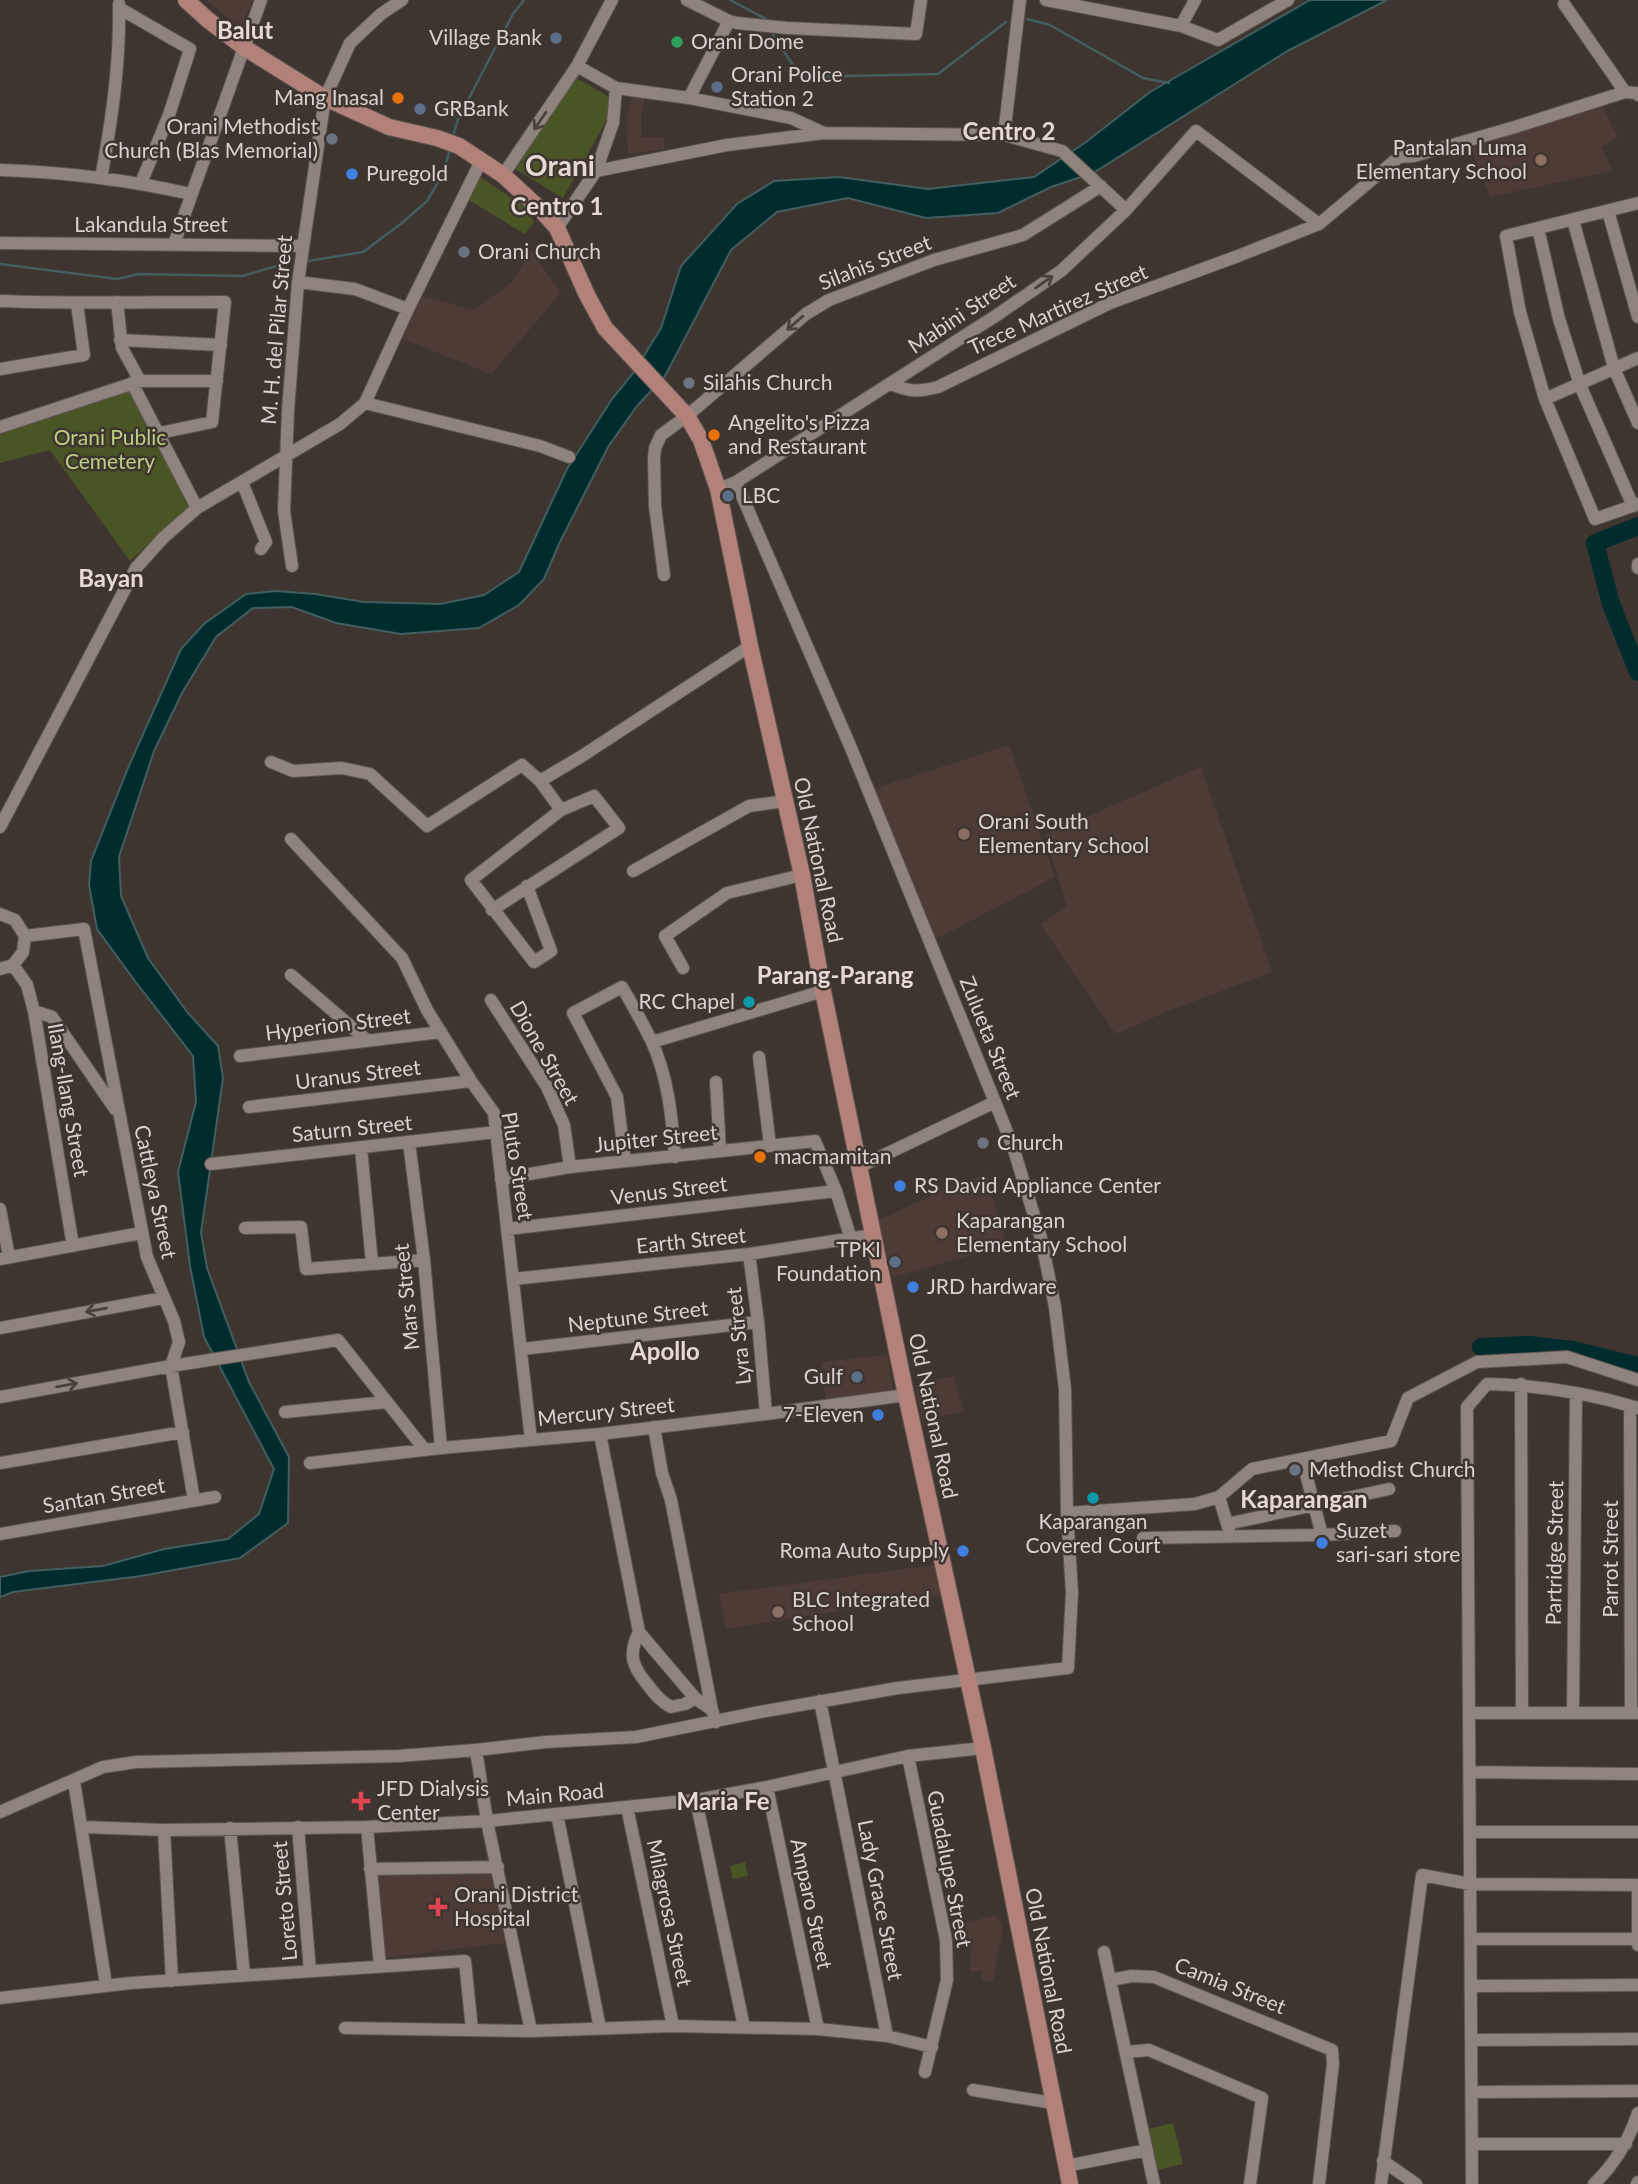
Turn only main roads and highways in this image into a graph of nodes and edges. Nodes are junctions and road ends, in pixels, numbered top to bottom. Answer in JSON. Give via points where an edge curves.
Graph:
{"nodes":[{"id":1,"x":186,"y":0,"type":"edge"},
{"id":2,"x":1070,"y":2184,"type":"edge"}],
"edges":[{"from":1,"to":2,"type":"main road","name":"Old National Road","via":[[245,48],[325,99],[389,127],[454,144],[503,175],[557,228],[605,328],[687,416],[701,440],[718,489],[802,875]]}]}
